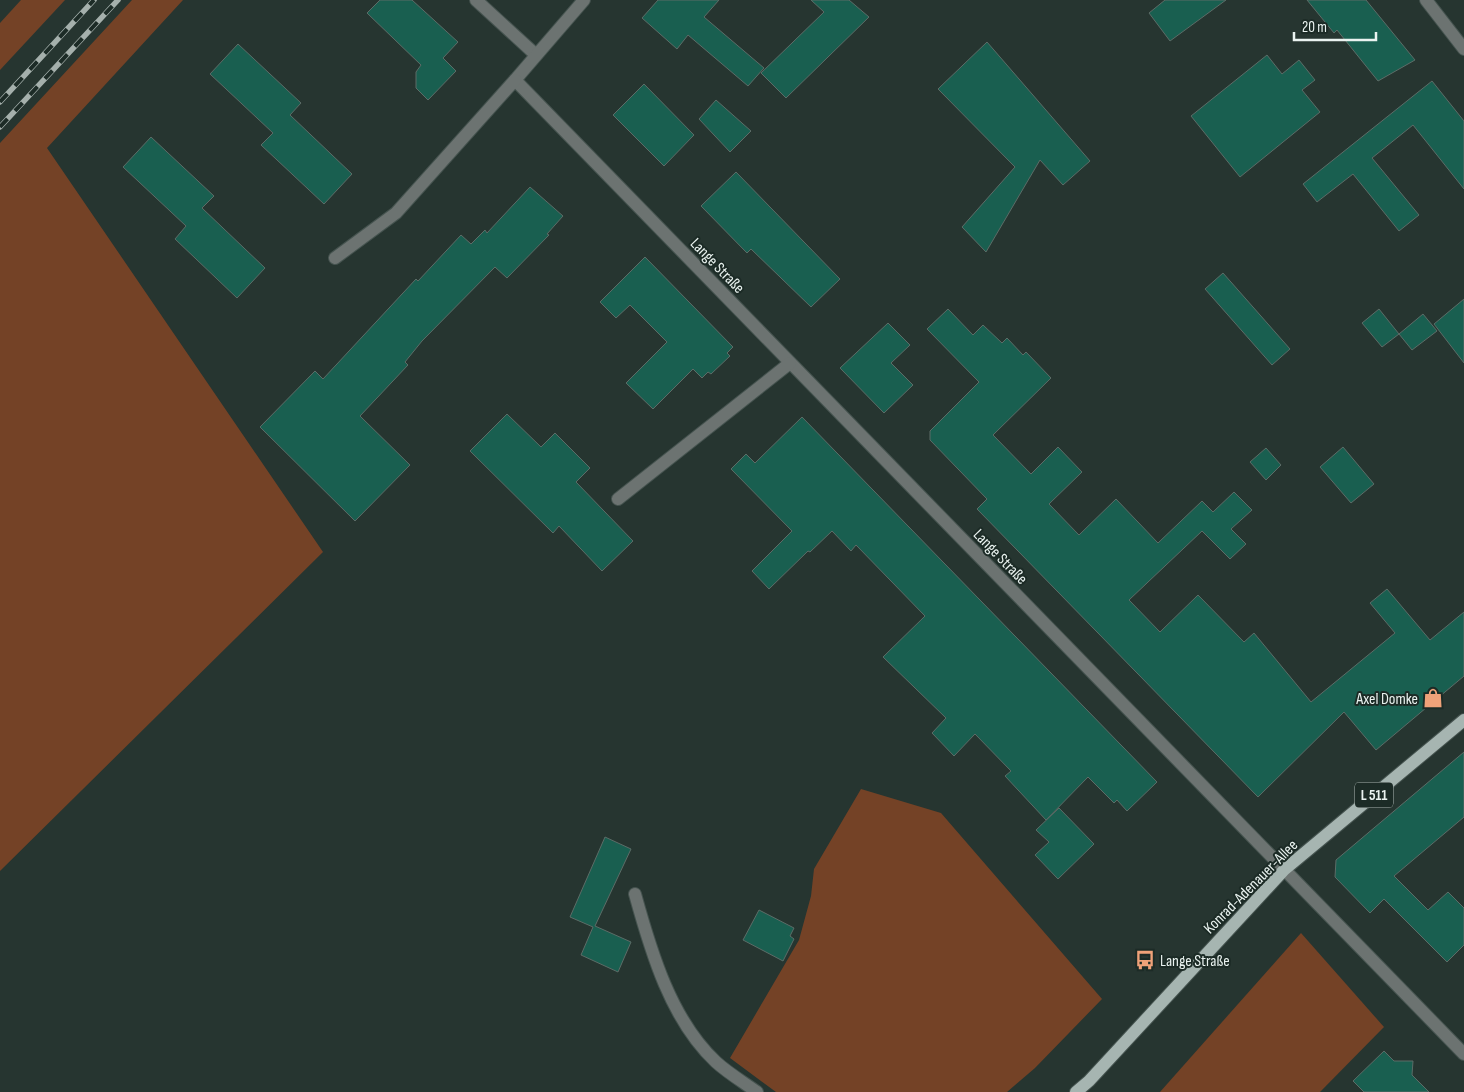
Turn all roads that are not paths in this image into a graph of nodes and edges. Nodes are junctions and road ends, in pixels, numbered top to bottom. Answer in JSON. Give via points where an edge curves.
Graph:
{"nodes":[{"id":1,"x":476,"y":0,"type":"edge"},
{"id":2,"x":584,"y":0,"type":"edge"},
{"id":3,"x":1426,"y":0,"type":"edge"},
{"id":4,"x":1464,"y":49,"type":"edge"},
{"id":5,"x":536,"y":55,"type":"junction"},
{"id":6,"x":515,"y":80,"type":"junction"},
{"id":7,"x":336,"y":258,"type":"dead end"},
{"id":8,"x":790,"y":362,"type":"junction"},
{"id":9,"x":618,"y":499,"type":"dead end"},
{"id":10,"x":1464,"y":720,"type":"edge"},
{"id":11,"x":1284,"y":870,"type":"junction"},
{"id":12,"x":635,"y":894,"type":"dead end"},
{"id":13,"x":1464,"y":1054,"type":"edge"},
{"id":14,"x":756,"y":1092,"type":"edge"},
{"id":15,"x":1076,"y":1092,"type":"edge"}],
"edges":[{"from":1,"to":5,"type":"street"},
{"from":2,"to":5,"type":"street"},
{"from":3,"to":4,"type":"street"},
{"from":5,"to":6,"type":"street"},
{"from":6,"to":7,"type":"street","via":[[396,214]]},
{"from":6,"to":8,"type":"street","name":"Lange Straße"},
{"from":8,"to":9,"type":"street"},
{"from":8,"to":11,"type":"street","name":"Lange Straße"},
{"from":10,"to":11,"type":"main road","name":"Konrad-Adenauer-Allee","number":"L 511"},
{"from":11,"to":13,"type":"street","name":"Lange Straße"},
{"from":11,"to":15,"type":"main road","name":"Konrad-Adenauer-Allee","number":"L 511"},
{"from":12,"to":14,"type":"street","via":[[652,956],[682,1019],[716,1062]]}]}
